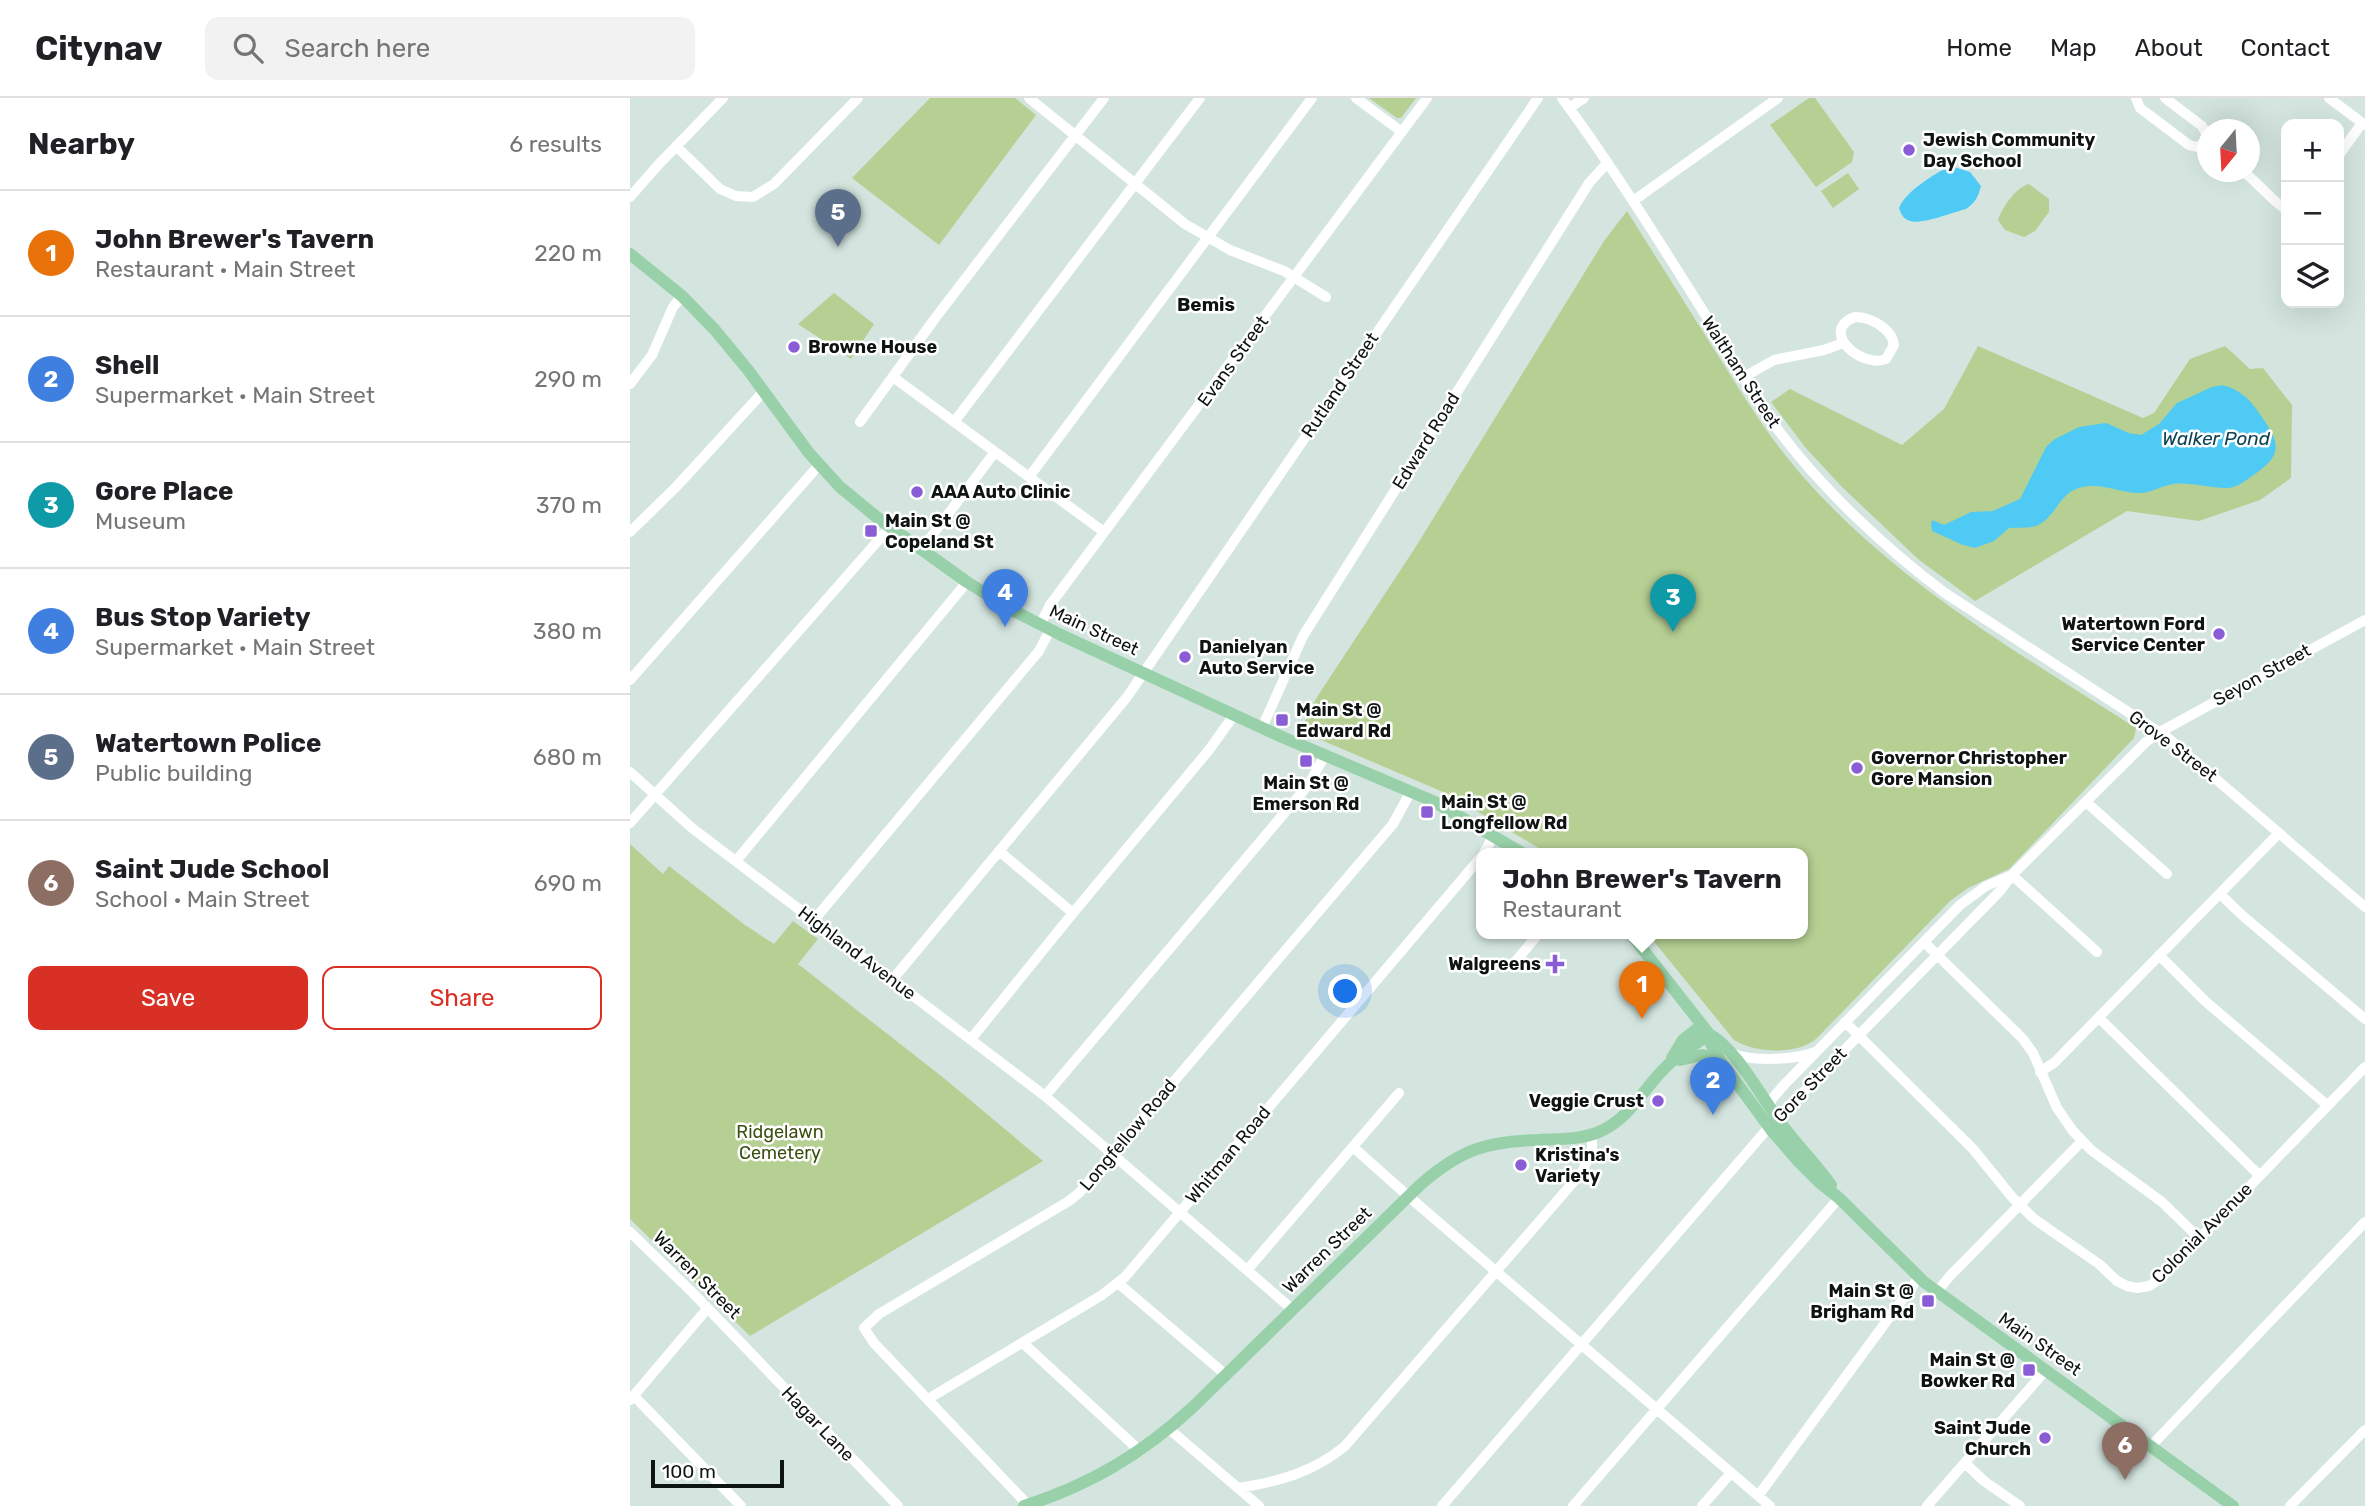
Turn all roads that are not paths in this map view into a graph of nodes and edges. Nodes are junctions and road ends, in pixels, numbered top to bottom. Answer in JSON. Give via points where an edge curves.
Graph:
{"nodes":[{"id":1,"x":723,"y":98,"type":"edge"},
{"id":2,"x":858,"y":98,"type":"edge"},
{"id":3,"x":1029,"y":98,"type":"edge"},
{"id":4,"x":1104,"y":98,"type":"edge"},
{"id":5,"x":1200,"y":98,"type":"edge"},
{"id":6,"x":1312,"y":98,"type":"edge"},
{"id":7,"x":1356,"y":98,"type":"edge"},
{"id":8,"x":1427,"y":98,"type":"edge"},
{"id":9,"x":1538,"y":98,"type":"edge"},
{"id":10,"x":1562,"y":98,"type":"edge"},
{"id":11,"x":1584,"y":98,"type":"edge"},
{"id":12,"x":1779,"y":98,"type":"edge"},
{"id":13,"x":2136,"y":98,"type":"edge"},
{"id":14,"x":2165,"y":98,"type":"edge"},
{"id":15,"x":2329,"y":98,"type":"edge"},
{"id":16,"x":1569,"y":108,"type":"junction"},
{"id":17,"x":2197,"y":122,"type":"edge"},
{"id":18,"x":2363,"y":124,"type":"edge"},
{"id":19,"x":1402,"y":132,"type":"junction"},
{"id":20,"x":1075,"y":135,"type":"junction"},
{"id":21,"x":676,"y":146,"type":"junction"},
{"id":22,"x":2197,"y":148,"type":"edge"},
{"id":23,"x":2344,"y":149,"type":"edge"},
{"id":24,"x":1606,"y":163,"type":"junction"},
{"id":25,"x":2257,"y":182,"type":"edge"},
{"id":26,"x":1134,"y":185,"type":"junction"},
{"id":27,"x":630,"y":197,"type":"edge"},
{"id":28,"x":1633,"y":201,"type":"junction"},
{"id":29,"x":2281,"y":206,"type":"edge"},
{"id":30,"x":1208,"y":239,"type":"junction"},
{"id":31,"x":630,"y":254,"type":"edge"},
{"id":32,"x":1294,"y":277,"type":"junction"},
{"id":33,"x":682,"y":296,"type":"junction"},
{"id":34,"x":1326,"y":297,"type":"dead end"},
{"id":35,"x":1843,"y":343,"type":"junction"},
{"id":36,"x":893,"y":377,"type":"junction"},
{"id":37,"x":1744,"y":377,"type":"junction"},
{"id":38,"x":630,"y":384,"type":"edge"},
{"id":39,"x":764,"y":391,"type":"junction"},
{"id":40,"x":860,"y":422,"type":"dead end"},
{"id":41,"x":954,"y":422,"type":"junction"},
{"id":42,"x":995,"y":452,"type":"junction"},
{"id":43,"x":819,"y":465,"type":"junction"},
{"id":44,"x":1029,"y":477,"type":"junction"},
{"id":45,"x":890,"y":527,"type":"junction"},
{"id":46,"x":630,"y":532,"type":"edge"},
{"id":47,"x":1104,"y":532,"type":"junction"},
{"id":48,"x":921,"y":550,"type":"junction"},
{"id":49,"x":967,"y":582,"type":"junction"},
{"id":50,"x":1965,"y":607,"type":"joint"},
{"id":51,"x":2365,"y":620,"type":"edge"},
{"id":52,"x":1045,"y":627,"type":"junction"},
{"id":53,"x":1143,"y":673,"type":"junction"},
{"id":54,"x":630,"y":680,"type":"edge"},
{"id":55,"x":1234,"y":715,"type":"junction"},
{"id":56,"x":1262,"y":728,"type":"junction"},
{"id":57,"x":2160,"y":732,"type":"junction"},
{"id":58,"x":1325,"y":755,"type":"junction"},
{"id":59,"x":630,"y":772,"type":"edge"},
{"id":60,"x":1411,"y":791,"type":"junction"},
{"id":61,"x":655,"y":796,"type":"junction"},
{"id":62,"x":2086,"y":802,"type":"junction"},
{"id":63,"x":630,"y":823,"type":"edge"},
{"id":64,"x":2279,"y":833,"type":"junction"},
{"id":65,"x":1494,"y":835,"type":"junction"},
{"id":66,"x":1486,"y":848,"type":"edge"},
{"id":67,"x":1514,"y":848,"type":"edge"},
{"id":68,"x":999,"y":851,"type":"junction"},
{"id":69,"x":736,"y":861,"type":"junction"},
{"id":70,"x":1476,"y":862,"type":"edge"},
{"id":71,"x":2167,"y":874,"type":"dead end"},
{"id":72,"x":2012,"y":875,"type":"junction"},
{"id":73,"x":2221,"y":895,"type":"junction"},
{"id":74,"x":2365,"y":906,"type":"edge"},
{"id":75,"x":1073,"y":913,"type":"junction"},
{"id":76,"x":814,"y":920,"type":"junction"},
{"id":77,"x":1534,"y":939,"type":"edge"},
{"id":78,"x":1635,"y":939,"type":"edge"},
{"id":79,"x":1924,"y":942,"type":"junction"},
{"id":80,"x":2097,"y":952,"type":"dead end"},
{"id":81,"x":1937,"y":955,"type":"junction"},
{"id":82,"x":2160,"y":955,"type":"junction"},
{"id":83,"x":1511,"y":967,"type":"dead end"},
{"id":84,"x":892,"y":979,"type":"junction"},
{"id":85,"x":2099,"y":1018,"type":"junction"},
{"id":86,"x":2365,"y":1019,"type":"edge"},
{"id":87,"x":1845,"y":1023,"type":"junction"},
{"id":88,"x":1706,"y":1030,"type":"junction"},
{"id":89,"x":1859,"y":1035,"type":"junction"},
{"id":90,"x":971,"y":1039,"type":"junction"},
{"id":91,"x":1818,"y":1051,"type":"junction"},
{"id":92,"x":1726,"y":1057,"type":"junction"},
{"id":93,"x":1669,"y":1063,"type":"junction"},
{"id":94,"x":2365,"y":1067,"type":"edge"},
{"id":95,"x":2040,"y":1072,"type":"junction"},
{"id":96,"x":1399,"y":1093,"type":"dead end"},
{"id":97,"x":1045,"y":1096,"type":"junction"},
{"id":98,"x":2327,"y":1105,"type":"junction"},
{"id":99,"x":1768,"y":1106,"type":"junction"},
{"id":100,"x":1773,"y":1123,"type":"junction"},
{"id":101,"x":1591,"y":1135,"type":"junction"},
{"id":102,"x":2082,"y":1142,"type":"junction"},
{"id":103,"x":1353,"y":1147,"type":"junction"},
{"id":104,"x":1112,"y":1154,"type":"junction"},
{"id":105,"x":2259,"y":1175,"type":"junction"},
{"id":106,"x":1408,"y":1196,"type":"junction"},
{"id":107,"x":1839,"y":1198,"type":"junction"},
{"id":108,"x":2019,"y":1205,"type":"junction"},
{"id":109,"x":1180,"y":1211,"type":"junction"},
{"id":110,"x":2365,"y":1222,"type":"edge"},
{"id":111,"x":632,"y":1238,"type":"edge"},
{"id":112,"x":2199,"y":1238,"type":"junction"},
{"id":113,"x":1248,"y":1269,"type":"junction"},
{"id":114,"x":1496,"y":1273,"type":"junction"},
{"id":115,"x":1919,"y":1277,"type":"junction"},
{"id":116,"x":1118,"y":1283,"type":"junction"},
{"id":117,"x":1937,"y":1292,"type":"junction"},
{"id":118,"x":707,"y":1309,"type":"junction"},
{"id":119,"x":1292,"y":1309,"type":"junction"},
{"id":120,"x":738,"y":1342,"type":"joint"},
{"id":121,"x":1023,"y":1343,"type":"junction"},
{"id":122,"x":1581,"y":1345,"type":"junction"},
{"id":123,"x":2046,"y":1370,"type":"junction"},
{"id":124,"x":1226,"y":1375,"type":"junction"},
{"id":125,"x":632,"y":1398,"type":"edge"},
{"id":126,"x":928,"y":1399,"type":"junction"},
{"id":127,"x":1656,"y":1409,"type":"junction"},
{"id":128,"x":1168,"y":1428,"type":"junction"},
{"id":129,"x":2365,"y":1430,"type":"edge"},
{"id":130,"x":2151,"y":1446,"type":"junction"},
{"id":131,"x":1139,"y":1451,"type":"junction"},
{"id":132,"x":1965,"y":1463,"type":"junction"},
{"id":133,"x":1731,"y":1473,"type":"junction"},
{"id":134,"x":1238,"y":1488,"type":"junction"},
{"id":135,"x":1758,"y":1496,"type":"junction"},
{"id":136,"x":1026,"y":1505,"type":"edge"},
{"id":137,"x":741,"y":1506,"type":"edge"},
{"id":138,"x":898,"y":1506,"type":"edge"},
{"id":139,"x":1259,"y":1506,"type":"edge"},
{"id":140,"x":1442,"y":1506,"type":"edge"},
{"id":141,"x":1573,"y":1506,"type":"edge"},
{"id":142,"x":1702,"y":1506,"type":"edge"},
{"id":143,"x":1770,"y":1506,"type":"edge"},
{"id":144,"x":1927,"y":1506,"type":"edge"},
{"id":145,"x":2020,"y":1506,"type":"edge"},
{"id":146,"x":2233,"y":1506,"type":"edge"},
{"id":147,"x":2290,"y":1506,"type":"edge"}],
"edges":[{"from":1,"to":21,"type":"street"},
{"from":2,"to":21,"type":"street","via":[[774,184],[753,197],[736,196],[720,188]]},
{"from":3,"to":20,"type":"street"},
{"from":4,"to":20,"type":"street"},
{"from":5,"to":26,"type":"street"},
{"from":6,"to":30,"type":"street"},
{"from":7,"to":19,"type":"street"},
{"from":8,"to":19,"type":"street","name":"Evans Street"},
{"from":9,"to":53,"type":"street","name":"Rutland Street"},
{"from":10,"to":16,"type":"street","name":"Waltham Street"},
{"from":11,"to":16,"type":"street"},
{"from":12,"to":28,"type":"street"},
{"from":13,"to":22,"type":"street","via":[[2140,108]]},
{"from":14,"to":17,"type":"street"},
{"from":15,"to":18,"type":"street"},
{"from":16,"to":24,"type":"street","name":"Waltham Street"},
{"from":18,"to":23,"type":"street"},
{"from":19,"to":32,"type":"street","name":"Evans Street"},
{"from":20,"to":26,"type":"street"},
{"from":20,"to":36,"type":"street"},
{"from":21,"to":27,"type":"street"},
{"from":24,"to":28,"type":"street","name":"Waltham Street"},
{"from":24,"to":56,"type":"street","name":"Edward Road","via":[[1589,183],[1303,636]]},
{"from":25,"to":29,"type":"street"},
{"from":26,"to":30,"type":"street"},
{"from":26,"to":41,"type":"street"},
{"from":28,"to":37,"type":"street","name":"Waltham Street"},
{"from":30,"to":32,"type":"street"},
{"from":30,"to":44,"type":"street"},
{"from":31,"to":33,"type":"main road","name":"Main Street"},
{"from":32,"to":34,"type":"street"},
{"from":32,"to":47,"type":"street","name":"Evans Street"},
{"from":33,"to":38,"type":"street","via":[[652,355]]},
{"from":33,"to":39,"type":"main road","name":"Main Street"},
{"from":35,"to":35,"type":"street","via":[[1876,362],[1890,356],[1894,345],[1889,332],[1861,317],[1843,326]]},
{"from":35,"to":37,"type":"street","via":[[1774,360]]},
{"from":36,"to":40,"type":"street"},
{"from":36,"to":41,"type":"street"},
{"from":37,"to":50,"type":"street","name":"Waltham Street","via":[[1776,427],[1819,480],[1911,567]]},
{"from":39,"to":43,"type":"main road","name":"Main Street"},
{"from":39,"to":46,"type":"street"},
{"from":41,"to":42,"type":"street"},
{"from":42,"to":44,"type":"street"},
{"from":42,"to":48,"type":"street"},
{"from":43,"to":45,"type":"main road","name":"Main Street"},
{"from":43,"to":54,"type":"street"},
{"from":44,"to":47,"type":"street"},
{"from":45,"to":48,"type":"main road","name":"Main Street"},
{"from":45,"to":61,"type":"street"},
{"from":47,"to":52,"type":"street","name":"Evans Street","via":[[1050,605]]},
{"from":48,"to":49,"type":"main road","name":"Main Street"},
{"from":49,"to":52,"type":"main road","name":"Main Street"},
{"from":49,"to":69,"type":"street"},
{"from":50,"to":57,"type":"street","name":"Grove Street"},
{"from":51,"to":57,"type":"street","name":"Seyon Street"},
{"from":52,"to":53,"type":"main road","name":"Main Street"},
{"from":52,"to":76,"type":"street","name":"Evans Street","via":[[1038,651]]},
{"from":53,"to":55,"type":"main road","name":"Main Street"},
{"from":53,"to":68,"type":"street","name":"Rutland Street"},
{"from":55,"to":56,"type":"main road","name":"Main Street"},
{"from":55,"to":75,"type":"street"},
{"from":56,"to":58,"type":"main road","name":"Main Street"},
{"from":57,"to":62,"type":"street","name":"Gore Street"},
{"from":57,"to":64,"type":"street","name":"Grove Street"},
{"from":58,"to":60,"type":"main road","name":"Main Street"},
{"from":58,"to":97,"type":"street","via":[[1309,784]]},
{"from":59,"to":61,"type":"street","name":"Highland Avenue"},
{"from":60,"to":65,"type":"main road","name":"Main Street"},
{"from":60,"to":104,"type":"street","name":"Longfellow Road","via":[[1393,824]]},
{"from":61,"to":63,"type":"street"},
{"from":61,"to":69,"type":"street","name":"Highland Avenue"},
{"from":62,"to":71,"type":"street"},
{"from":62,"to":72,"type":"street","name":"Gore Street"},
{"from":64,"to":73,"type":"street"},
{"from":64,"to":74,"type":"street","name":"Grove Street"},
{"from":65,"to":66,"type":"street","name":"Whitman Road"},
{"from":65,"to":67,"type":"main road","name":"Main Street"},
{"from":68,"to":75,"type":"street"},
{"from":68,"to":84,"type":"street","name":"Rutland Street"},
{"from":69,"to":76,"type":"street","name":"Highland Avenue"},
{"from":70,"to":109,"type":"street","name":"Whitman Road"},
{"from":72,"to":79,"type":"street","name":"Gore Street","via":[[1972,894]]},
{"from":72,"to":80,"type":"street"},
{"from":72,"to":81,"type":"street","name":"Gore Street"},
{"from":73,"to":82,"type":"street"},
{"from":73,"to":86,"type":"street"},
{"from":75,"to":90,"type":"street"},
{"from":76,"to":84,"type":"street","name":"Highland Avenue"},
{"from":77,"to":83,"type":"street"},
{"from":78,"to":88,"type":"main road","name":"Main Street"},
{"from":79,"to":81,"type":"street"},
{"from":79,"to":87,"type":"street","name":"Gore Street"},
{"from":81,"to":89,"type":"street","name":"Gore Street"},
{"from":81,"to":95,"type":"street","via":[[2024,1039]]},
{"from":82,"to":85,"type":"street"},
{"from":82,"to":98,"type":"street","via":[[2211,1006]]},
{"from":84,"to":90,"type":"street","name":"Highland Avenue"},
{"from":85,"to":95,"type":"street"},
{"from":85,"to":105,"type":"street"},
{"from":87,"to":89,"type":"street","name":"Colonial Avenue"},
{"from":87,"to":91,"type":"street","name":"Gore Street"},
{"from":88,"to":92,"type":"main road","name":"Main Street","via":[[1713,1048]]},
{"from":88,"to":93,"type":"main road","name":"Warren Street","via":[[1683,1040]]},
{"from":89,"to":100,"type":"street","name":"Gore Street"},
{"from":89,"to":108,"type":"street","name":"Colonial Avenue","via":[[1980,1156]]},
{"from":90,"to":97,"type":"street","name":"Highland Avenue"},
{"from":91,"to":92,"type":"street","via":[[1799,1057]]},
{"from":91,"to":99,"type":"street","name":"Gore Street"},
{"from":92,"to":93,"type":"main road","via":[[1698,1056]]},
{"from":92,"to":99,"type":"main road","name":"Main Street"},
{"from":92,"to":100,"type":"main road","name":"Main Street"},
{"from":93,"to":101,"type":"main road","name":"Warren Street","via":[[1617,1121]]},
{"from":94,"to":98,"type":"street","name":"Colonial Avenue"},
{"from":95,"to":102,"type":"street","via":[[2057,1108]]},
{"from":96,"to":103,"type":"street"},
{"from":97,"to":104,"type":"street","name":"Highland Avenue"},
{"from":98,"to":105,"type":"street","name":"Colonial Avenue"},
{"from":99,"to":100,"type":"main road","name":"Main Street"},
{"from":100,"to":107,"type":"main road","name":"Main Street","via":[[1815,1164]]},
{"from":100,"to":122,"type":"street","name":"Gore Street"},
{"from":101,"to":106,"type":"main road","name":"Warren Street","via":[[1474,1149],[1454,1158]]},
{"from":101,"to":114,"type":"street","via":[[1587,1165]]},
{"from":102,"to":108,"type":"street"},
{"from":102,"to":112,"type":"street","via":[[2162,1202]]},
{"from":103,"to":106,"type":"street"},
{"from":103,"to":113,"type":"street"},
{"from":104,"to":109,"type":"street","name":"Highland Avenue"},
{"from":104,"to":126,"type":"street","name":"Longfellow Road","via":[[1073,1199],[879,1314],[864,1328]]},
{"from":105,"to":112,"type":"street","name":"Colonial Avenue"},
{"from":106,"to":114,"type":"street"},
{"from":106,"to":119,"type":"main road","name":"Warren Street"},
{"from":107,"to":115,"type":"main road","name":"Main Street"},
{"from":107,"to":127,"type":"street"},
{"from":108,"to":112,"type":"street","name":"Colonial Avenue","via":[[2117,1280],[2137,1288],[2161,1278]]},
{"from":108,"to":117,"type":"street"},
{"from":109,"to":113,"type":"street","name":"Highland Avenue"},
{"from":109,"to":116,"type":"street","name":"Whitman Road"},
{"from":110,"to":130,"type":"street"},
{"from":111,"to":118,"type":"street","name":"Warren Street"},
{"from":113,"to":119,"type":"street","name":"Highland Avenue"},
{"from":114,"to":122,"type":"street"},
{"from":114,"to":134,"type":"street","via":[[1345,1446],[1314,1468]]},
{"from":115,"to":117,"type":"main road","name":"Main Street"},
{"from":115,"to":135,"type":"street"},
{"from":116,"to":121,"type":"street","name":"Whitman Road"},
{"from":116,"to":124,"type":"street"},
{"from":117,"to":123,"type":"main road","name":"Main Street"},
{"from":118,"to":120,"type":"street","name":"Warren Street"},
{"from":118,"to":125,"type":"street"},
{"from":119,"to":124,"type":"main road","name":"Warren Street"},
{"from":120,"to":138,"type":"street","name":"Hagar Lane"},
{"from":121,"to":126,"type":"street","name":"Whitman Road"},
{"from":121,"to":131,"type":"street"},
{"from":122,"to":127,"type":"street"},
{"from":122,"to":140,"type":"street","name":"Gore Street"},
{"from":123,"to":130,"type":"main road","name":"Main Street"},
{"from":123,"to":132,"type":"street"},
{"from":124,"to":128,"type":"main road","name":"Warren Street"},
{"from":125,"to":137,"type":"street"},
{"from":126,"to":136,"type":"street","name":"Longfellow Road"},
{"from":127,"to":133,"type":"street"},
{"from":127,"to":141,"type":"street"},
{"from":128,"to":131,"type":"main road","name":"Warren Street"},
{"from":128,"to":134,"type":"street"},
{"from":129,"to":147,"type":"street"},
{"from":130,"to":146,"type":"main road","name":"Main Street"},
{"from":131,"to":136,"type":"main road","name":"Warren Street","via":[[1089,1482]]},
{"from":132,"to":144,"type":"street"},
{"from":132,"to":145,"type":"street"},
{"from":133,"to":135,"type":"street"},
{"from":133,"to":142,"type":"street"},
{"from":134,"to":139,"type":"street"},
{"from":135,"to":143,"type":"street"}]}
